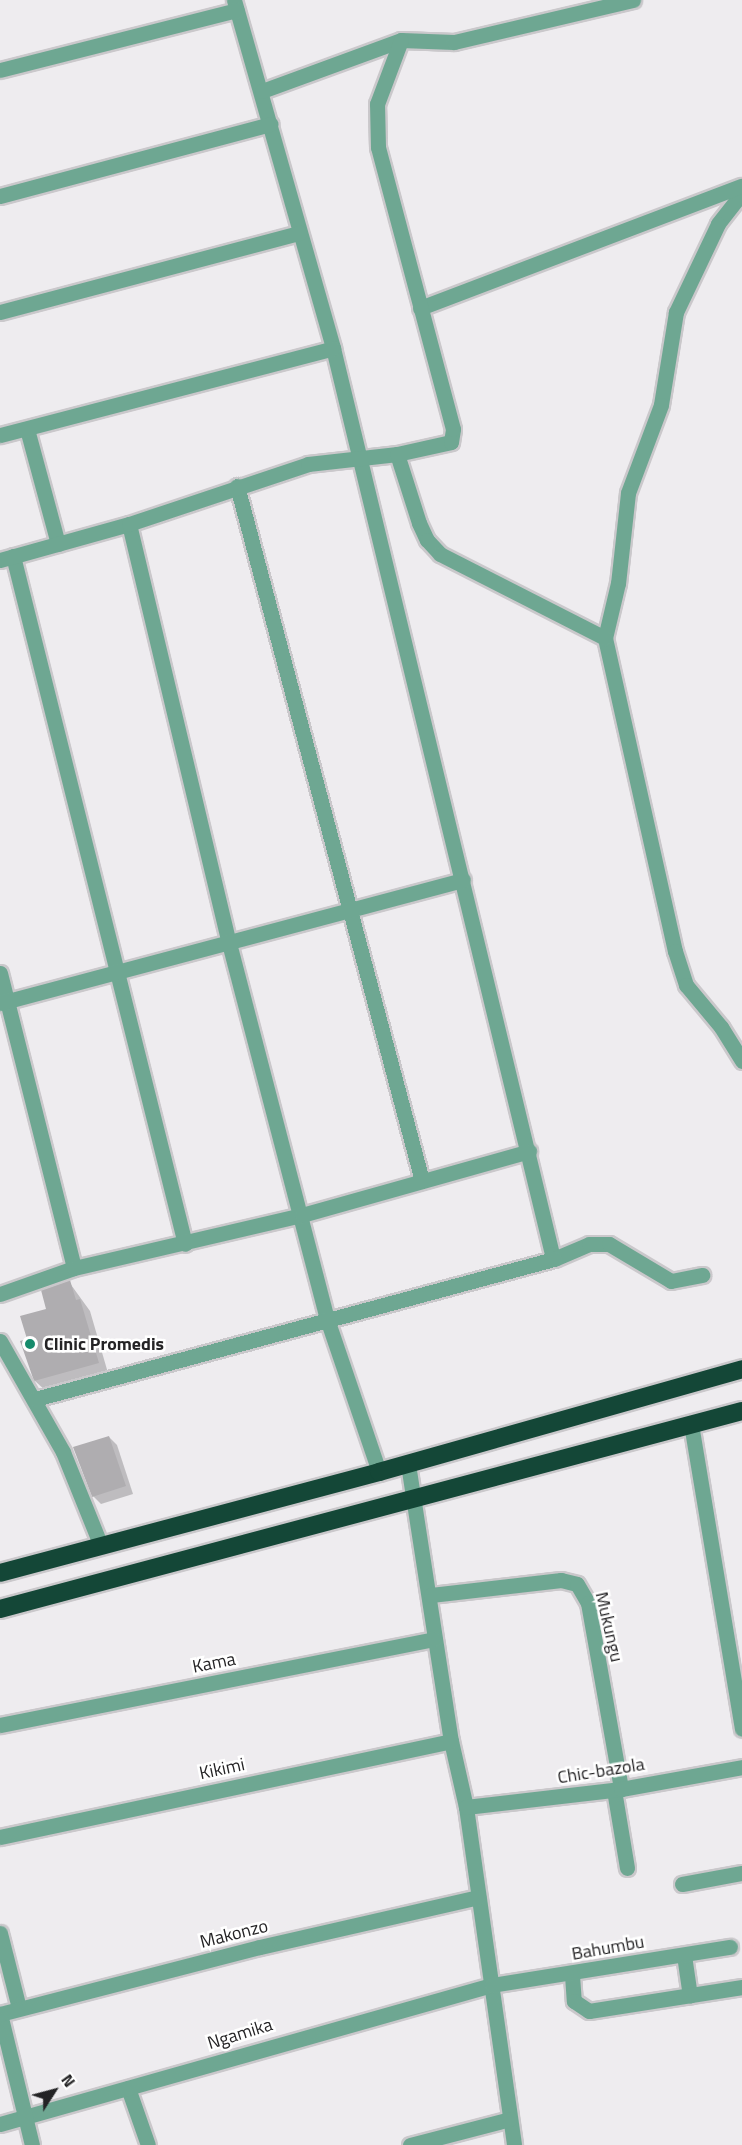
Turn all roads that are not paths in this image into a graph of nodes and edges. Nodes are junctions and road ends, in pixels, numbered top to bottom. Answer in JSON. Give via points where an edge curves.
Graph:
{"nodes":[{"id":1,"x":633,"y":0,"type":"edge"},
{"id":2,"x":235,"y":5,"type":"edge"},
{"id":3,"x":400,"y":40,"type":"junction"},
{"id":4,"x":0,"y":70,"type":"edge"},
{"id":5,"x":262,"y":91,"type":"junction"},
{"id":6,"x":271,"y":124,"type":"junction"},
{"id":7,"x":742,"y":186,"type":"edge"},
{"id":8,"x":742,"y":193,"type":"edge"},
{"id":9,"x":0,"y":196,"type":"edge"},
{"id":10,"x":300,"y":232,"type":"junction"},
{"id":11,"x":420,"y":308,"type":"junction"},
{"id":12,"x":0,"y":312,"type":"edge"},
{"id":13,"x":333,"y":348,"type":"junction"},
{"id":14,"x":27,"y":429,"type":"junction"},
{"id":15,"x":0,"y":435,"type":"edge"},
{"id":16,"x":398,"y":454,"type":"junction"},
{"id":17,"x":356,"y":457,"type":"junction"},
{"id":18,"x":237,"y":486,"type":"junction"},
{"id":19,"x":129,"y":524,"type":"junction"},
{"id":20,"x":58,"y":544,"type":"junction"},
{"id":21,"x":6,"y":558,"type":"edge"},
{"id":22,"x":605,"y":638,"type":"junction"},
{"id":23,"x":463,"y":880,"type":"junction"},
{"id":24,"x":348,"y":910,"type":"junction"},
{"id":25,"x":229,"y":943,"type":"junction"},
{"id":26,"x":117,"y":972,"type":"junction"},
{"id":27,"x":0,"y":973,"type":"edge"},
{"id":28,"x":3,"y":1002,"type":"edge"},
{"id":29,"x":742,"y":1061,"type":"edge"},
{"id":30,"x":529,"y":1151,"type":"junction"},
{"id":31,"x":422,"y":1181,"type":"junction"},
{"id":32,"x":302,"y":1215,"type":"junction"},
{"id":33,"x":185,"y":1244,"type":"junction"},
{"id":34,"x":554,"y":1259,"type":"junction"},
{"id":35,"x":74,"y":1268,"type":"junction"},
{"id":36,"x":702,"y":1275,"type":"dead end"},
{"id":37,"x":0,"y":1294,"type":"edge"},
{"id":38,"x":327,"y":1320,"type":"junction"},
{"id":39,"x":0,"y":1341,"type":"edge"},
{"id":40,"x":742,"y":1369,"type":"edge"},
{"id":41,"x":35,"y":1399,"type":"junction"},
{"id":42,"x":742,"y":1411,"type":"edge"},
{"id":43,"x":691,"y":1425,"type":"junction"},
{"id":44,"x":408,"y":1464,"type":"junction"},
{"id":45,"x":379,"y":1472,"type":"junction"},
{"id":46,"x":415,"y":1496,"type":"junction"},
{"id":47,"x":101,"y":1545,"type":"junction"},
{"id":48,"x":0,"y":1573,"type":"edge"},
{"id":49,"x":431,"y":1595,"type":"junction"},
{"id":50,"x":0,"y":1609,"type":"edge"},
{"id":51,"x":435,"y":1639,"type":"junction"},
{"id":52,"x":0,"y":1725,"type":"edge"},
{"id":53,"x":742,"y":1729,"type":"edge"},
{"id":54,"x":451,"y":1741,"type":"junction"},
{"id":55,"x":742,"y":1767,"type":"edge"},
{"id":56,"x":618,"y":1789,"type":"junction"},
{"id":57,"x":466,"y":1807,"type":"junction"},
{"id":58,"x":0,"y":1837,"type":"edge"},
{"id":59,"x":627,"y":1869,"type":"dead end"},
{"id":60,"x":742,"y":1873,"type":"edge"},
{"id":61,"x":682,"y":1884,"type":"dead end"},
{"id":62,"x":478,"y":1897,"type":"junction"},
{"id":63,"x":0,"y":1933,"type":"edge"},
{"id":64,"x":730,"y":1947,"type":"dead end"},
{"id":65,"x":684,"y":1955,"type":"junction"},
{"id":66,"x":572,"y":1975,"type":"junction"},
{"id":67,"x":492,"y":1985,"type":"junction"},
{"id":68,"x":742,"y":1987,"type":"edge"},
{"id":69,"x":690,"y":1996,"type":"junction"},
{"id":70,"x":19,"y":2008,"type":"junction"},
{"id":71,"x":0,"y":2014,"type":"edge"},
{"id":72,"x":128,"y":2088,"type":"junction"},
{"id":73,"x":25,"y":2116,"type":"junction"},
{"id":74,"x":510,"y":2119,"type":"junction"},
{"id":75,"x":0,"y":2124,"type":"edge"},
{"id":76,"x":32,"y":2145,"type":"edge"},
{"id":77,"x":148,"y":2145,"type":"edge"},
{"id":78,"x":410,"y":2145,"type":"edge"},
{"id":79,"x":514,"y":2145,"type":"edge"}],
"edges":[{"from":1,"to":3,"type":"street","via":[[454,42]]},
{"from":2,"to":4,"type":"street"},
{"from":2,"to":5,"type":"street"},
{"from":3,"to":5,"type":"street"},
{"from":3,"to":11,"type":"street","via":[[377,104],[376,123],[378,147]]},
{"from":5,"to":6,"type":"street"},
{"from":6,"to":9,"type":"street"},
{"from":6,"to":10,"type":"street"},
{"from":7,"to":11,"type":"street"},
{"from":8,"to":22,"type":"street","via":[[718,224],[676,312],[661,405],[628,493],[618,583]]},
{"from":10,"to":12,"type":"street"},
{"from":10,"to":13,"type":"street"},
{"from":11,"to":16,"type":"street","via":[[454,438],[445,444]]},
{"from":13,"to":14,"type":"street"},
{"from":13,"to":17,"type":"street"},
{"from":14,"to":15,"type":"street"},
{"from":14,"to":20,"type":"street"},
{"from":16,"to":17,"type":"street"},
{"from":16,"to":22,"type":"street","via":[[419,523],[440,554]]},
{"from":17,"to":18,"type":"street","via":[[308,464]]},
{"from":17,"to":23,"type":"street"},
{"from":18,"to":19,"type":"street"},
{"from":18,"to":24,"type":"street"},
{"from":19,"to":20,"type":"street"},
{"from":19,"to":25,"type":"street"},
{"from":20,"to":21,"type":"street"},
{"from":21,"to":26,"type":"street"},
{"from":22,"to":29,"type":"street","via":[[677,959],[686,985],[721,1027]]},
{"from":23,"to":24,"type":"street"},
{"from":23,"to":30,"type":"street"},
{"from":24,"to":25,"type":"street"},
{"from":24,"to":31,"type":"street"},
{"from":25,"to":26,"type":"street"},
{"from":25,"to":32,"type":"street"},
{"from":26,"to":28,"type":"street"},
{"from":26,"to":33,"type":"street"},
{"from":27,"to":28,"type":"street"},
{"from":28,"to":35,"type":"street"},
{"from":30,"to":31,"type":"street"},
{"from":30,"to":34,"type":"street"},
{"from":31,"to":32,"type":"street"},
{"from":32,"to":33,"type":"street"},
{"from":32,"to":38,"type":"street"},
{"from":33,"to":35,"type":"street"},
{"from":34,"to":36,"type":"street","via":[[589,1244],[609,1244],[671,1281]]},
{"from":34,"to":38,"type":"street"},
{"from":35,"to":37,"type":"street"},
{"from":38,"to":41,"type":"street"},
{"from":38,"to":45,"type":"street"},
{"from":39,"to":41,"type":"street"},
{"from":40,"to":44,"type":"highway"},
{"from":41,"to":47,"type":"street","via":[[63,1452]]},
{"from":42,"to":43,"type":"highway"},
{"from":43,"to":46,"type":"highway"},
{"from":43,"to":53,"type":"street"},
{"from":44,"to":45,"type":"highway"},
{"from":44,"to":46,"type":"street"},
{"from":45,"to":47,"type":"highway"},
{"from":46,"to":49,"type":"street"},
{"from":46,"to":50,"type":"highway"},
{"from":47,"to":48,"type":"highway"},
{"from":49,"to":51,"type":"street"},
{"from":49,"to":56,"type":"street","name":"Mukungu","via":[[561,1580],[577,1584],[588,1603]]},
{"from":51,"to":52,"type":"street","name":"Kama"},
{"from":51,"to":54,"type":"street"},
{"from":54,"to":57,"type":"street"},
{"from":54,"to":58,"type":"street","name":"Kikimi"},
{"from":55,"to":56,"type":"street","name":"Chic-bazola"},
{"from":56,"to":57,"type":"street","name":"Chic-bazola"},
{"from":56,"to":59,"type":"street","name":"Mukungu"},
{"from":57,"to":62,"type":"street"},
{"from":60,"to":61,"type":"street"},
{"from":62,"to":67,"type":"street"},
{"from":62,"to":70,"type":"street","name":"Makonzo"},
{"from":63,"to":70,"type":"street"},
{"from":64,"to":65,"type":"street","name":"Bahumbu"},
{"from":65,"to":66,"type":"street","name":"Bahumbu"},
{"from":65,"to":69,"type":"street"},
{"from":66,"to":67,"type":"street","name":"Bahumbu"},
{"from":66,"to":69,"type":"street","via":[[574,2001],[589,2011]]},
{"from":67,"to":72,"type":"street","name":"Ngamika"},
{"from":67,"to":74,"type":"street"},
{"from":68,"to":69,"type":"street"},
{"from":70,"to":71,"type":"street","name":"Makonzo"},
{"from":71,"to":73,"type":"street"},
{"from":72,"to":73,"type":"street","name":"Ngamika"},
{"from":72,"to":77,"type":"street"},
{"from":73,"to":75,"type":"street","name":"Ngamika"},
{"from":73,"to":76,"type":"street"},
{"from":74,"to":78,"type":"street"},
{"from":74,"to":79,"type":"street"}]}
